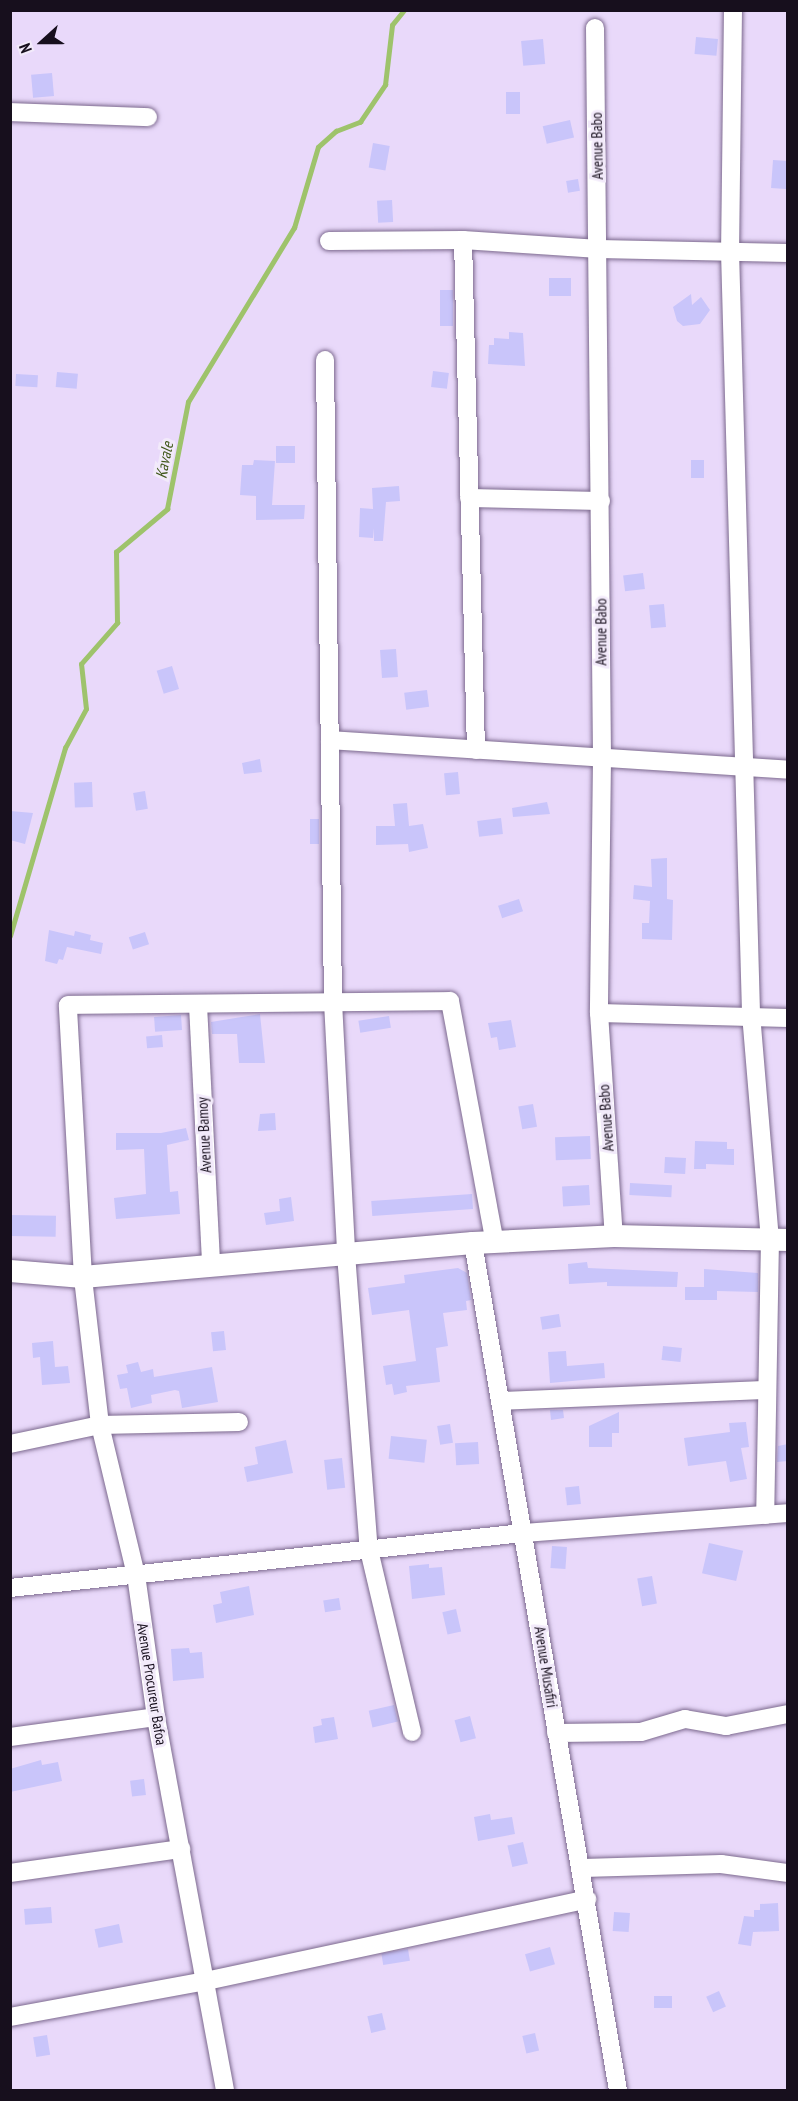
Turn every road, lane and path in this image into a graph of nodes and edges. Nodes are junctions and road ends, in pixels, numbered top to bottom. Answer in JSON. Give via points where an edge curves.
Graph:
{"nodes":[{"id":1,"x":733,"y":10,"type":"edge"},
{"id":2,"x":595,"y":28,"type":"dead end"},
{"id":3,"x":10,"y":112,"type":"edge"},
{"id":4,"x":148,"y":117,"type":"dead end"},
{"id":5,"x":329,"y":240,"type":"dead end"},
{"id":6,"x":463,"y":240,"type":"junction"},
{"id":7,"x":599,"y":249,"type":"junction"},
{"id":8,"x":730,"y":251,"type":"junction"},
{"id":9,"x":788,"y":253,"type":"edge"},
{"id":10,"x":325,"y":360,"type":"dead end"},
{"id":11,"x":470,"y":498,"type":"junction"},
{"id":12,"x":601,"y":501,"type":"junction"},
{"id":13,"x":330,"y":740,"type":"junction"},
{"id":14,"x":476,"y":750,"type":"junction"},
{"id":15,"x":602,"y":759,"type":"junction"},
{"id":16,"x":745,"y":768,"type":"junction"},
{"id":17,"x":788,"y":770,"type":"edge"},
{"id":18,"x":333,"y":1002,"type":"junction"},
{"id":19,"x":198,"y":1005,"type":"junction"},
{"id":20,"x":599,"y":1013,"type":"junction"},
{"id":21,"x":751,"y":1014,"type":"junction"},
{"id":22,"x":788,"y":1017,"type":"edge"},
{"id":23,"x":614,"y":1236,"type":"junction"},
{"id":24,"x":779,"y":1239,"type":"edge"},
{"id":25,"x":484,"y":1243,"type":"junction"},
{"id":26,"x":346,"y":1254,"type":"junction"},
{"id":27,"x":211,"y":1265,"type":"junction"},
{"id":28,"x":10,"y":1271,"type":"edge"},
{"id":29,"x":83,"y":1277,"type":"junction"},
{"id":30,"x":767,"y":1390,"type":"junction"},
{"id":31,"x":501,"y":1401,"type":"junction"},
{"id":32,"x":239,"y":1422,"type":"dead end"},
{"id":33,"x":100,"y":1425,"type":"junction"},
{"id":34,"x":10,"y":1444,"type":"edge"},
{"id":35,"x":788,"y":1513,"type":"edge"},
{"id":36,"x":765,"y":1515,"type":"junction"},
{"id":37,"x":523,"y":1533,"type":"junction"},
{"id":38,"x":369,"y":1550,"type":"junction"},
{"id":39,"x":136,"y":1575,"type":"junction"},
{"id":40,"x":10,"y":1588,"type":"edge"},
{"id":41,"x":788,"y":1714,"type":"edge"},
{"id":42,"x":156,"y":1717,"type":"junction"},
{"id":43,"x":412,"y":1732,"type":"dead end"},
{"id":44,"x":556,"y":1732,"type":"junction"},
{"id":45,"x":10,"y":1737,"type":"edge"},
{"id":46,"x":181,"y":1849,"type":"junction"},
{"id":47,"x":583,"y":1868,"type":"junction"},
{"id":48,"x":10,"y":1873,"type":"edge"},
{"id":49,"x":788,"y":1873,"type":"edge"},
{"id":50,"x":587,"y":1899,"type":"junction"},
{"id":51,"x":206,"y":1981,"type":"junction"},
{"id":52,"x":10,"y":2017,"type":"edge"},
{"id":53,"x":225,"y":2091,"type":"edge"},
{"id":54,"x":618,"y":2091,"type":"edge"}],
"edges":[{"from":1,"to":8,"type":"street"},
{"from":2,"to":7,"type":"street","name":"Avenue Babo"},
{"from":3,"to":4,"type":"street"},
{"from":5,"to":6,"type":"street"},
{"from":6,"to":7,"type":"street"},
{"from":6,"to":11,"type":"street"},
{"from":7,"to":8,"type":"street"},
{"from":7,"to":12,"type":"street","name":"Avenue Babo"},
{"from":8,"to":9,"type":"street"},
{"from":8,"to":16,"type":"street"},
{"from":10,"to":13,"type":"street"},
{"from":11,"to":12,"type":"street"},
{"from":11,"to":14,"type":"street"},
{"from":12,"to":15,"type":"street","name":"Avenue Babo"},
{"from":13,"to":14,"type":"street"},
{"from":13,"to":18,"type":"street"},
{"from":14,"to":15,"type":"street"},
{"from":15,"to":16,"type":"street"},
{"from":15,"to":20,"type":"street","name":"Avenue Babo"},
{"from":16,"to":17,"type":"street"},
{"from":16,"to":21,"type":"street"},
{"from":18,"to":19,"type":"street"},
{"from":18,"to":25,"type":"street","name":"Avenue Musafiri","via":[[450,1001]]},
{"from":18,"to":26,"type":"street"},
{"from":19,"to":27,"type":"street","name":"Avenue Bamoy"},
{"from":19,"to":29,"type":"street","name":"Avenue Procureur Bafoa","via":[[68,1005]]},
{"from":20,"to":21,"type":"street"},
{"from":20,"to":23,"type":"street","name":"Avenue Babo"},
{"from":21,"to":22,"type":"street"},
{"from":21,"to":24,"type":"street"},
{"from":23,"to":24,"type":"main road"},
{"from":23,"to":25,"type":"main road"},
{"from":24,"to":30,"type":"street"},
{"from":25,"to":26,"type":"main road"},
{"from":25,"to":31,"type":"street","name":"Avenue Musafiri"},
{"from":26,"to":27,"type":"main road"},
{"from":26,"to":38,"type":"street"},
{"from":27,"to":29,"type":"main road"},
{"from":28,"to":29,"type":"main road"},
{"from":29,"to":33,"type":"street","name":"Avenue Procureur Bafoa"},
{"from":30,"to":31,"type":"street"},
{"from":30,"to":36,"type":"street"},
{"from":31,"to":37,"type":"street","name":"Avenue Musafiri"},
{"from":32,"to":33,"type":"street"},
{"from":33,"to":34,"type":"street"},
{"from":33,"to":39,"type":"street","name":"Avenue Procureur Bafoa"},
{"from":35,"to":36,"type":"street"},
{"from":36,"to":37,"type":"street"},
{"from":37,"to":38,"type":"street"},
{"from":37,"to":44,"type":"street","name":"Avenue Musafiri"},
{"from":38,"to":39,"type":"street"},
{"from":38,"to":43,"type":"street"},
{"from":39,"to":40,"type":"street"},
{"from":39,"to":42,"type":"street","name":"Avenue Procureur Bafoa"},
{"from":41,"to":44,"type":"street","via":[[726,1726],[685,1719],[641,1732]]},
{"from":42,"to":45,"type":"street"},
{"from":42,"to":46,"type":"street","name":"Avenue Procureur Bafoa"},
{"from":44,"to":47,"type":"street","name":"Avenue Musafiri"},
{"from":46,"to":48,"type":"street"},
{"from":46,"to":51,"type":"street","name":"Avenue Procureur Bafoa"},
{"from":47,"to":49,"type":"street","via":[[720,1864]]},
{"from":47,"to":50,"type":"street","name":"Avenue Musafiri"},
{"from":50,"to":51,"type":"street"},
{"from":50,"to":54,"type":"street","name":"Avenue Musafiri"},
{"from":51,"to":52,"type":"street"},
{"from":51,"to":53,"type":"street","name":"Avenue Procureur Bafoa"}]}
